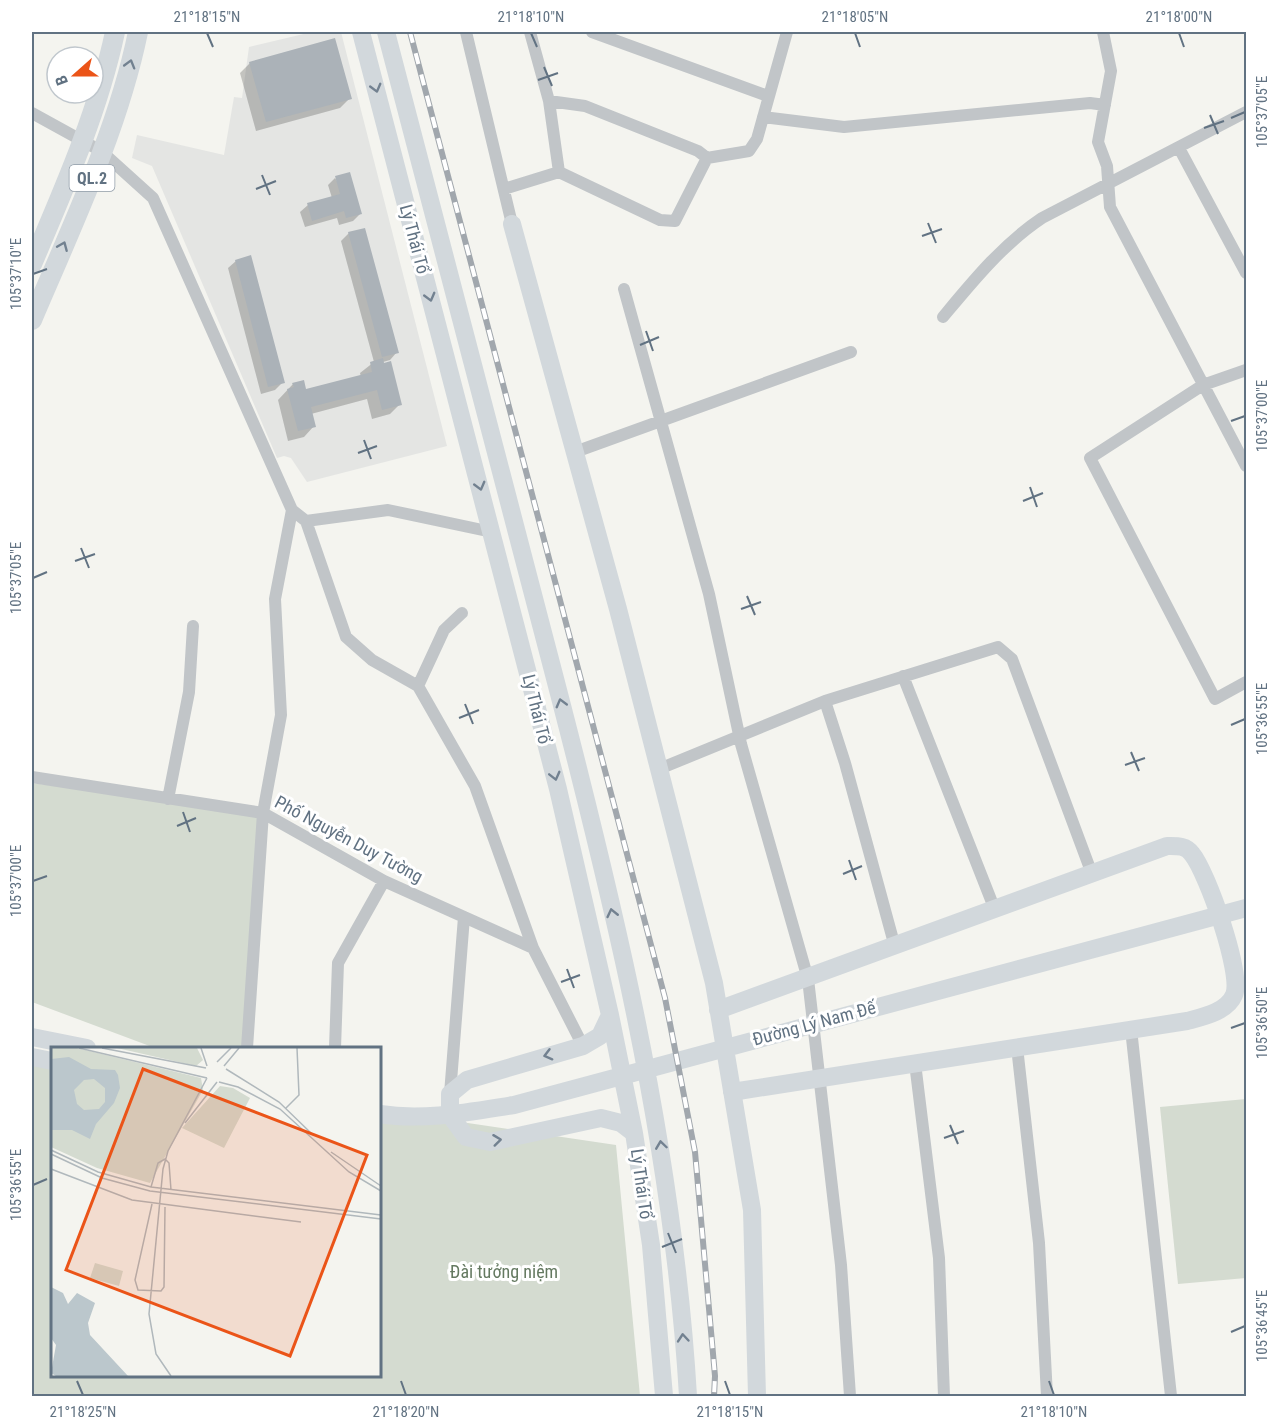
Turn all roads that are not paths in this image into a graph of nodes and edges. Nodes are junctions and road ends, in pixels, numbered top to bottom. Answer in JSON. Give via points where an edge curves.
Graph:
{"nodes":[{"id":1,"x":115,"y":32,"type":"edge"},
{"id":2,"x":138,"y":32,"type":"edge"},
{"id":3,"x":361,"y":32,"type":"edge"},
{"id":4,"x":386,"y":32,"type":"edge"},
{"id":5,"x":466,"y":32,"type":"edge"},
{"id":6,"x":530,"y":32,"type":"edge"},
{"id":7,"x":592,"y":32,"type":"edge"},
{"id":8,"x":787,"y":32,"type":"edge"},
{"id":9,"x":1103,"y":32,"type":"edge"},
{"id":10,"x":768,"y":96,"type":"junction"},
{"id":11,"x":549,"y":101,"type":"junction"},
{"id":12,"x":1105,"y":105,"type":"junction"},
{"id":13,"x":1246,"y":112,"type":"edge"},
{"id":14,"x":32,"y":113,"type":"edge"},
{"id":15,"x":763,"y":117,"type":"junction"},
{"id":16,"x":81,"y":141,"type":"junction"},
{"id":17,"x":1179,"y":148,"type":"junction"},
{"id":18,"x":101,"y":151,"type":"junction"},
{"id":19,"x":707,"y":158,"type":"junction"},
{"id":20,"x":559,"y":172,"type":"junction"},
{"id":21,"x":1108,"y":186,"type":"junction"},
{"id":22,"x":504,"y":189,"type":"junction"},
{"id":23,"x":512,"y":224,"type":"joint"},
{"id":24,"x":32,"y":264,"type":"edge"},
{"id":25,"x":1246,"y":273,"type":"edge"},
{"id":26,"x":624,"y":289,"type":"dead end"},
{"id":27,"x":943,"y":317,"type":"dead end"},
{"id":28,"x":32,"y":320,"type":"edge"},
{"id":29,"x":851,"y":352,"type":"dead end"},
{"id":30,"x":1246,"y":370,"type":"edge"},
{"id":31,"x":1203,"y":385,"type":"junction"},
{"id":32,"x":660,"y":421,"type":"junction"},
{"id":33,"x":575,"y":452,"type":"junction"},
{"id":34,"x":1246,"y":466,"type":"edge"},
{"id":35,"x":292,"y":510,"type":"junction"},
{"id":36,"x":306,"y":520,"type":"junction"},
{"id":37,"x":492,"y":532,"type":"junction"},
{"id":38,"x":462,"y":613,"type":"dead end"},
{"id":39,"x":193,"y":626,"type":"dead end"},
{"id":40,"x":903,"y":676,"type":"junction"},
{"id":41,"x":1246,"y":682,"type":"edge"},
{"id":42,"x":418,"y":686,"type":"junction"},
{"id":43,"x":825,"y":701,"type":"junction"},
{"id":44,"x":740,"y":735,"type":"junction"},
{"id":45,"x":659,"y":768,"type":"junction"},
{"id":46,"x":32,"y":777,"type":"edge"},
{"id":47,"x":168,"y":799,"type":"junction"},
{"id":48,"x":263,"y":813,"type":"junction"},
{"id":49,"x":1092,"y":874,"type":"junction"},
{"id":50,"x":384,"y":880,"type":"junction"},
{"id":51,"x":1246,"y":908,"type":"edge"},
{"id":52,"x":995,"y":910,"type":"junction"},
{"id":53,"x":464,"y":916,"type":"junction"},
{"id":54,"x":1221,"y":917,"type":"junction"},
{"id":55,"x":618,"y":938,"type":"junction"},
{"id":56,"x":594,"y":944,"type":"junction"},
{"id":57,"x":895,"y":947,"type":"junction"},
{"id":58,"x":533,"y":948,"type":"junction"},
{"id":59,"x":808,"y":980,"type":"junction"},
{"id":60,"x":718,"y":1010,"type":"junction"},
{"id":61,"x":610,"y":1015,"type":"junction"},
{"id":62,"x":1131,"y":1029,"type":"junction"},
{"id":63,"x":32,"y":1037,"type":"edge"},
{"id":64,"x":583,"y":1046,"type":"junction"},
{"id":65,"x":82,"y":1047,"type":"edge"},
{"id":66,"x":248,"y":1047,"type":"edge"},
{"id":67,"x":335,"y":1047,"type":"edge"},
{"id":68,"x":1017,"y":1047,"type":"junction"},
{"id":69,"x":32,"y":1057,"type":"edge"},
{"id":70,"x":51,"y":1061,"type":"edge"},
{"id":71,"x":915,"y":1063,"type":"junction"},
{"id":72,"x":820,"y":1078,"type":"junction"},
{"id":73,"x":732,"y":1092,"type":"junction"},
{"id":74,"x":450,"y":1094,"type":"junction"},
{"id":75,"x":381,"y":1114,"type":"edge"},
{"id":76,"x":450,"y":1115,"type":"junction"},
{"id":77,"x":634,"y":1133,"type":"junction"},
{"id":78,"x":671,"y":1211,"type":"junction"},
{"id":79,"x":646,"y":1215,"type":"junction"},
{"id":80,"x":664,"y":1396,"type":"edge"},
{"id":81,"x":688,"y":1396,"type":"edge"},
{"id":82,"x":758,"y":1396,"type":"edge"},
{"id":83,"x":850,"y":1396,"type":"edge"},
{"id":84,"x":944,"y":1396,"type":"edge"},
{"id":85,"x":1047,"y":1396,"type":"edge"},
{"id":86,"x":1171,"y":1396,"type":"edge"}],
"edges":[{"from":1,"to":16,"type":"main road","number":"QL.2"},
{"from":18,"to":2,"type":"main road","number":"QL.2","one_way":true,"via":[[132,62]]},
{"from":3,"to":37,"type":"street","name":"Lý Thái Tổ","one_way":true},
{"from":55,"to":4,"type":"street","name":"Lý Thái Tổ","one_way":true,"via":[[582,782]]},
{"from":5,"to":22,"type":"street"},
{"from":6,"to":11,"type":"street"},
{"from":7,"to":10,"type":"street"},
{"from":8,"to":10,"type":"street"},
{"from":9,"to":12,"type":"street","via":[[1111,71]]},
{"from":10,"to":15,"type":"street"},
{"from":11,"to":19,"type":"street","via":[[585,106]]},
{"from":11,"to":20,"type":"street"},
{"from":12,"to":15,"type":"street","via":[[1090,103],[844,127]]},
{"from":12,"to":21,"type":"street","via":[[1098,142],[1107,166]]},
{"from":13,"to":17,"type":"street"},
{"from":14,"to":16,"type":"street"},
{"from":15,"to":19,"type":"street","via":[[749,151]]},
{"from":16,"to":18,"type":"street"},
{"from":16,"to":24,"type":"main road","number":"QL.2"},
{"from":17,"to":21,"type":"street"},
{"from":17,"to":25,"type":"street"},
{"from":28,"to":18,"type":"main road","number":"QL.2","one_way":true},
{"from":18,"to":35,"type":"street","via":[[153,198]]},
{"from":19,"to":20,"type":"street","via":[[675,221],[660,219]]},
{"from":20,"to":22,"type":"street"},
{"from":21,"to":27,"type":"street","via":[[1020,232]]},
{"from":21,"to":31,"type":"street","via":[[1110,207]]},
{"from":22,"to":23,"type":"street"},
{"from":23,"to":33,"type":"street"},
{"from":26,"to":32,"type":"street"},
{"from":29,"to":32,"type":"street"},
{"from":30,"to":31,"type":"street"},
{"from":31,"to":34,"type":"street"},
{"from":31,"to":41,"type":"street","via":[[1090,458],[1215,699]]},
{"from":32,"to":33,"type":"street"},
{"from":32,"to":44,"type":"street","via":[[708,594]]},
{"from":33,"to":45,"type":"street"},
{"from":35,"to":36,"type":"street"},
{"from":35,"to":48,"type":"street","via":[[275,599],[281,715]]},
{"from":36,"to":37,"type":"street","via":[[388,510]]},
{"from":36,"to":42,"type":"street","via":[[346,637],[372,660]]},
{"from":37,"to":56,"type":"street","name":"Lý Thái Tổ","one_way":true},
{"from":38,"to":42,"type":"street","via":[[444,630]]},
{"from":39,"to":47,"type":"street","via":[[189,692]]},
{"from":40,"to":43,"type":"street"},
{"from":40,"to":49,"type":"street","via":[[999,646],[1012,658]]},
{"from":40,"to":52,"type":"street"},
{"from":42,"to":58,"type":"street","via":[[475,786]]},
{"from":43,"to":44,"type":"street"},
{"from":43,"to":57,"type":"street"},
{"from":44,"to":45,"type":"street"},
{"from":44,"to":59,"type":"street"},
{"from":45,"to":60,"type":"street"},
{"from":46,"to":47,"type":"street","name":"Phố Nguyễn Duy Tường"},
{"from":47,"to":48,"type":"street","name":"Phố Nguyễn Duy Tường"},
{"from":48,"to":50,"type":"street","name":"Phố Nguyễn Duy Tường"},
{"from":48,"to":66,"type":"street"},
{"from":49,"to":52,"type":"street"},
{"from":49,"to":54,"type":"street","via":[[1167,846],[1180,846],[1192,853]]},
{"from":50,"to":53,"type":"street","name":"Phố Nguyễn Duy Tường"},
{"from":50,"to":67,"type":"street","via":[[338,963]]},
{"from":51,"to":54,"type":"street","name":"Đường Lý Nam Đế"},
{"from":52,"to":57,"type":"street"},
{"from":53,"to":58,"type":"street","name":"Phố Nguyễn Duy Tường"},
{"from":53,"to":74,"type":"street"},
{"from":54,"to":62,"type":"street","via":[[1236,981],[1234,996],[1212,1014]]},
{"from":54,"to":76,"type":"street","name":"Đường Lý Nam Đế","via":[[837,1016],[514,1105]]},
{"from":55,"to":56,"type":"street"},
{"from":78,"to":55,"type":"street","name":"Lý Thái Tổ","one_way":true,"via":[[659,1130]]},
{"from":56,"to":61,"type":"street","name":"Lý Thái Tổ"},
{"from":57,"to":59,"type":"street"},
{"from":58,"to":64,"type":"street"},
{"from":59,"to":60,"type":"street"},
{"from":59,"to":72,"type":"street"},
{"from":60,"to":73,"type":"street"},
{"from":61,"to":64,"type":"street","via":[[600,1036]]},
{"from":61,"to":77,"type":"street","name":"Lý Thái Tổ"},
{"from":62,"to":68,"type":"street"},
{"from":62,"to":86,"type":"street"},
{"from":63,"to":65,"type":"street"},
{"from":64,"to":74,"type":"street","one_way":true,"via":[[467,1080]]},
{"from":68,"to":71,"type":"street"},
{"from":68,"to":85,"type":"street","via":[[1039,1243]]},
{"from":69,"to":70,"type":"street"},
{"from":71,"to":72,"type":"street"},
{"from":71,"to":84,"type":"street","via":[[939,1257]]},
{"from":72,"to":73,"type":"street"},
{"from":72,"to":83,"type":"street","via":[[841,1265]]},
{"from":73,"to":82,"type":"street","via":[[752,1210]]},
{"from":74,"to":76,"type":"street"},
{"from":75,"to":76,"type":"street","name":"Đường Lý Nam Đế"},
{"from":76,"to":77,"type":"street","one_way":true,"via":[[466,1137],[490,1142],[601,1118],[621,1123]]},
{"from":77,"to":79,"type":"street","name":"Lý Thái Tổ"},
{"from":78,"to":79,"type":"street"},
{"from":81,"to":78,"type":"street","name":"Lý Thái Tổ","one_way":true},
{"from":79,"to":80,"type":"street","name":"Lý Thái Tổ"}]}
